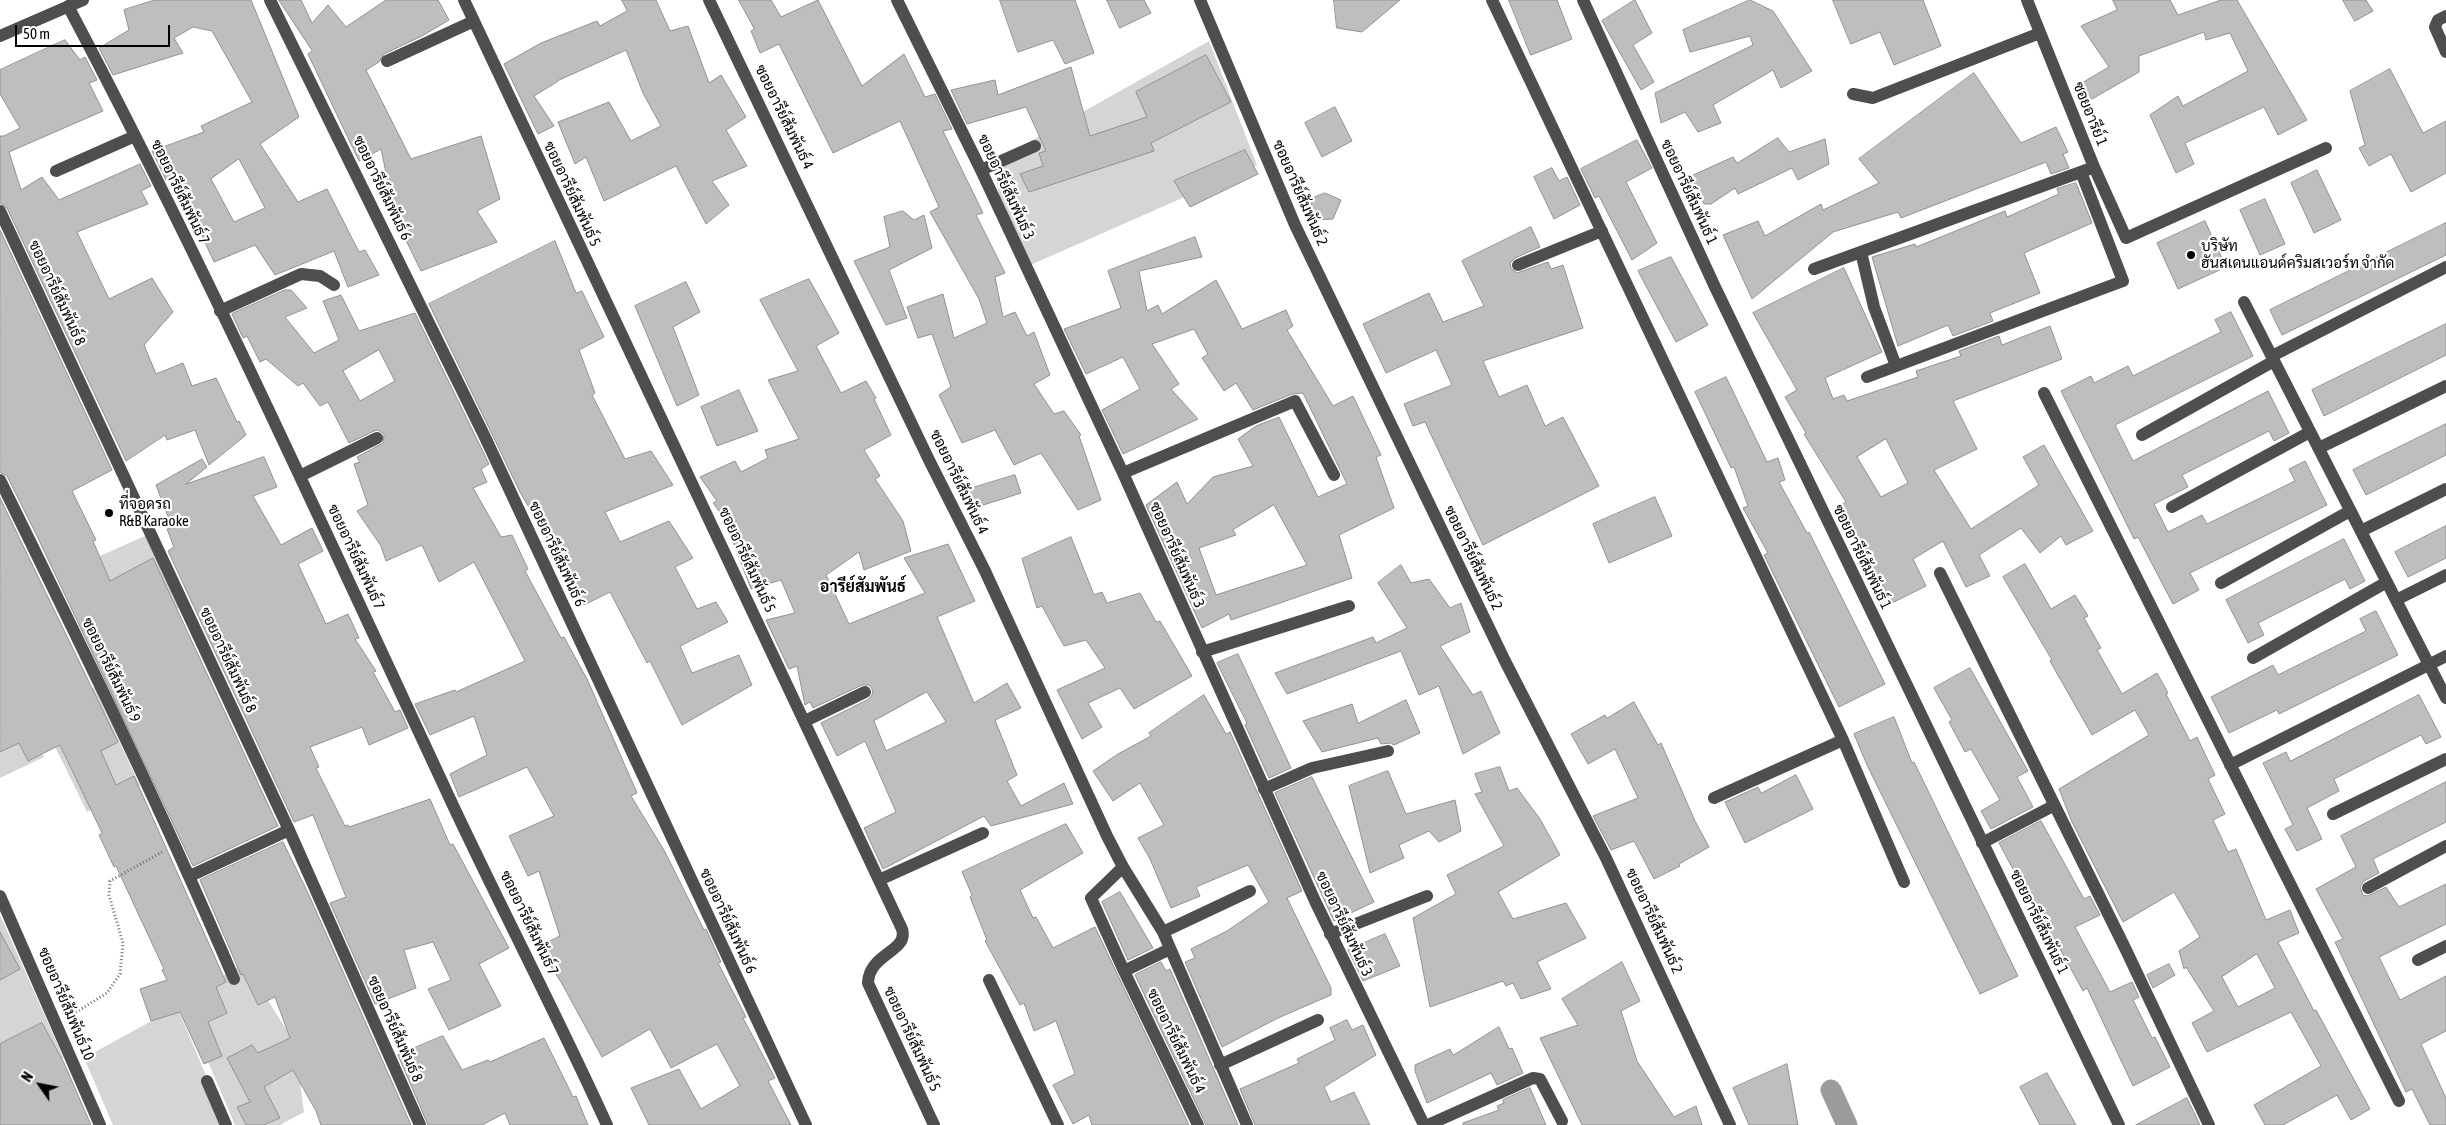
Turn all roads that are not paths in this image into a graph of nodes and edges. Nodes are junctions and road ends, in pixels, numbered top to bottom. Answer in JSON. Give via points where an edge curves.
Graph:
{"nodes":[{"id":1,"x":83,"y":0,"type":"edge"},
{"id":2,"x":270,"y":0,"type":"edge"},
{"id":3,"x":709,"y":0,"type":"edge"},
{"id":4,"x":897,"y":0,"type":"edge"},
{"id":5,"x":1200,"y":0,"type":"edge"},
{"id":6,"x":1492,"y":0,"type":"edge"},
{"id":7,"x":1583,"y":0,"type":"edge"},
{"id":8,"x":2027,"y":0,"type":"edge"},
{"id":9,"x":468,"y":1,"type":"edge"},
{"id":10,"x":68,"y":6,"type":"junction"},
{"id":11,"x":2446,"y":16,"type":"edge"},
{"id":12,"x":474,"y":20,"type":"junction"},
{"id":13,"x":2040,"y":33,"type":"junction"},
{"id":14,"x":0,"y":36,"type":"edge"},
{"id":15,"x":2446,"y":52,"type":"edge"},
{"id":16,"x":387,"y":61,"type":"dead end"},
{"id":17,"x":1853,"y":94,"type":"dead end"},
{"id":18,"x":135,"y":136,"type":"junction"},
{"id":19,"x":1034,"y":146,"type":"dead end"},
{"id":20,"x":2326,"y":148,"type":"dead end"},
{"id":21,"x":2094,"y":167,"type":"junction"},
{"id":22,"x":981,"y":170,"type":"junction"},
{"id":23,"x":56,"y":171,"type":"dead end"},
{"id":24,"x":2081,"y":172,"type":"junction"},
{"id":25,"x":2106,"y":195,"type":"junction"},
{"id":26,"x":2093,"y":202,"type":"junction"},
{"id":27,"x":0,"y":211,"type":"edge"},
{"id":28,"x":1602,"y":231,"type":"junction"},
{"id":29,"x":1861,"y":252,"type":"junction"},
{"id":30,"x":1518,"y":265,"type":"dead end"},
{"id":31,"x":2446,"y":266,"type":"edge"},
{"id":32,"x":1814,"y":269,"type":"dead end"},
{"id":33,"x":334,"y":285,"type":"dead end"},
{"id":34,"x":2244,"y":302,"type":"dead end"},
{"id":35,"x":220,"y":311,"type":"junction"},
{"id":36,"x":2273,"y":358,"type":"junction"},
{"id":37,"x":1896,"y":366,"type":"junction"},
{"id":38,"x":1867,"y":377,"type":"dead end"},
{"id":39,"x":2446,"y":386,"type":"edge"},
{"id":40,"x":2044,"y":393,"type":"dead end"},
{"id":41,"x":2310,"y":432,"type":"junction"},
{"id":42,"x":2142,"y":435,"type":"dead end"},
{"id":43,"x":377,"y":438,"type":"dead end"},
{"id":44,"x":2319,"y":448,"type":"junction"},
{"id":45,"x":1123,"y":473,"type":"junction"},
{"id":46,"x":1334,"y":475,"type":"dead end"},
{"id":47,"x":300,"y":476,"type":"junction"},
{"id":48,"x":0,"y":480,"type":"edge"},
{"id":49,"x":2446,"y":489,"type":"edge"},
{"id":50,"x":2172,"y":507,"type":"dead end"},
{"id":51,"x":2350,"y":510,"type":"junction"},
{"id":52,"x":2361,"y":531,"type":"junction"},
{"id":53,"x":1940,"y":573,"type":"dead end"},
{"id":54,"x":2446,"y":575,"type":"edge"},
{"id":55,"x":2387,"y":582,"type":"junction"},
{"id":56,"x":2221,"y":583,"type":"dead end"},
{"id":57,"x":2396,"y":600,"type":"junction"},
{"id":58,"x":1349,"y":606,"type":"dead end"},
{"id":59,"x":1202,"y":652,"type":"junction"},
{"id":60,"x":2446,"y":656,"type":"edge"},
{"id":61,"x":2253,"y":658,"type":"dead end"},
{"id":62,"x":2429,"y":665,"type":"junction"},
{"id":63,"x":865,"y":692,"type":"dead end"},
{"id":64,"x":2446,"y":698,"type":"edge"},
{"id":65,"x":805,"y":721,"type":"junction"},
{"id":66,"x":1843,"y":740,"type":"junction"},
{"id":67,"x":1388,"y":751,"type":"dead end"},
{"id":68,"x":2446,"y":759,"type":"edge"},
{"id":69,"x":2230,"y":765,"type":"junction"},
{"id":70,"x":1264,"y":789,"type":"junction"},
{"id":71,"x":1714,"y":798,"type":"dead end"},
{"id":72,"x":2053,"y":806,"type":"junction"},
{"id":73,"x":2333,"y":814,"type":"dead end"},
{"id":74,"x":289,"y":830,"type":"junction"},
{"id":75,"x":983,"y":834,"type":"dead end"},
{"id":76,"x":1982,"y":843,"type":"junction"},
{"id":77,"x":2446,"y":846,"type":"edge"},
{"id":78,"x":1123,"y":867,"type":"junction"},
{"id":79,"x":190,"y":876,"type":"junction"},
{"id":80,"x":879,"y":880,"type":"junction"},
{"id":81,"x":1904,"y":882,"type":"dead end"},
{"id":82,"x":2368,"y":888,"type":"dead end"},
{"id":83,"x":1250,"y":890,"type":"dead end"},
{"id":84,"x":0,"y":896,"type":"edge"},
{"id":85,"x":1427,"y":896,"type":"dead end"},
{"id":86,"x":1163,"y":932,"type":"junction"},
{"id":87,"x":1330,"y":934,"type":"junction"},
{"id":88,"x":2446,"y":946,"type":"edge"},
{"id":89,"x":1170,"y":949,"type":"junction"},
{"id":90,"x":2418,"y":960,"type":"dead end"},
{"id":91,"x":1124,"y":972,"type":"junction"},
{"id":92,"x":234,"y":979,"type":"dead end"},
{"id":93,"x":989,"y":980,"type":"dead end"},
{"id":94,"x":1318,"y":1020,"type":"dead end"},
{"id":95,"x":1220,"y":1064,"type":"junction"},
{"id":96,"x":207,"y":1081,"type":"dead end"},
{"id":97,"x":2399,"y":1101,"type":"dead end"},
{"id":98,"x":1562,"y":1121,"type":"dead end"},
{"id":99,"x":100,"y":1125,"type":"edge"},
{"id":100,"x":226,"y":1125,"type":"edge"},
{"id":101,"x":420,"y":1125,"type":"edge"},
{"id":102,"x":607,"y":1125,"type":"edge"},
{"id":103,"x":806,"y":1125,"type":"edge"},
{"id":104,"x":934,"y":1125,"type":"edge"},
{"id":105,"x":1058,"y":1125,"type":"edge"},
{"id":106,"x":1198,"y":1125,"type":"edge"},
{"id":107,"x":1246,"y":1125,"type":"edge"},
{"id":108,"x":1426,"y":1125,"type":"edge"},
{"id":109,"x":1730,"y":1125,"type":"edge"},
{"id":110,"x":2119,"y":1125,"type":"edge"},
{"id":111,"x":2209,"y":1125,"type":"edge"}],
"edges":[{"from":1,"to":10,"type":"street"},
{"from":2,"to":103,"type":"street","name":"ซอยอารีย์สัมพันธ์ 6","via":[[484,435]]},
{"from":3,"to":78,"type":"street","name":"ซอยอารีย์สัมพันธ์ 4","via":[[985,571]]},
{"from":4,"to":22,"type":"street","name":"ซอยอารีย์สัมพันธ์ 3"},
{"from":5,"to":109,"type":"street","name":"ซอยอารีย์สัมพันธ์ 2","via":[[1295,225],[1505,661],[1606,858]]},
{"from":6,"to":28,"type":"street"},
{"from":7,"to":76,"type":"street","name":"ซอยอารีย์สัมพันธ์ 1","via":[[1715,287]]},
{"from":8,"to":13,"type":"street","name":"ซอยอารีย์ 1"},
{"from":9,"to":12,"type":"street","name":"ซอยอารีย์สัมพันธ์ 5"},
{"from":10,"to":14,"type":"street"},
{"from":10,"to":18,"type":"street","name":"ซอยอารีย์สัมพันธ์ 7"},
{"from":11,"to":15,"type":"street","via":[[2438,20],[2435,27]]},
{"from":12,"to":16,"type":"street"},
{"from":12,"to":65,"type":"street","name":"ซอยอารีย์สัมพันธ์ 5","via":[[550,188]]},
{"from":13,"to":17,"type":"street","via":[[1873,98]]},
{"from":13,"to":21,"type":"street","name":"ซอยอารีย์ 1"},
{"from":18,"to":23,"type":"street"},
{"from":18,"to":35,"type":"street","name":"ซอยอารีย์สัมพันธ์ 7"},
{"from":19,"to":22,"type":"street"},
{"from":20,"to":25,"type":"street","name":"ซอยอารีย์ 1","via":[[2126,238]]},
{"from":21,"to":24,"type":"street"},
{"from":21,"to":25,"type":"street","name":"ซอยอารีย์ 1"},
{"from":22,"to":45,"type":"street","name":"ซอยอารีย์สัมพันธ์ 3"},
{"from":24,"to":26,"type":"street"},
{"from":24,"to":29,"type":"street"},
{"from":25,"to":26,"type":"street"},
{"from":26,"to":37,"type":"street","via":[[2123,281]]},
{"from":27,"to":74,"type":"street","name":"ซอยอารีย์สัมพันธ์ 8"},
{"from":28,"to":30,"type":"street"},
{"from":28,"to":66,"type":"street"},
{"from":29,"to":32,"type":"street"},
{"from":29,"to":37,"type":"street","via":[[1874,307]]},
{"from":31,"to":36,"type":"street"},
{"from":33,"to":35,"type":"street","via":[[320,276],[301,274]]},
{"from":34,"to":36,"type":"street"},
{"from":35,"to":47,"type":"street","name":"ซอยอารีย์สัมพันธ์ 7"},
{"from":36,"to":41,"type":"street"},
{"from":36,"to":42,"type":"street"},
{"from":37,"to":38,"type":"street"},
{"from":39,"to":44,"type":"street"},
{"from":40,"to":69,"type":"street"},
{"from":41,"to":44,"type":"street"},
{"from":41,"to":50,"type":"street"},
{"from":43,"to":47,"type":"street"},
{"from":44,"to":51,"type":"street"},
{"from":45,"to":46,"type":"street","via":[[1295,401]]},
{"from":45,"to":59,"type":"street","name":"ซอยอารีย์สัมพันธ์ 3"},
{"from":47,"to":102,"type":"street","name":"ซอยอารีย์สัมพันธ์ 7"},
{"from":48,"to":79,"type":"street","name":"ซอยอารีย์สัมพันธ์ 9"},
{"from":49,"to":52,"type":"street"},
{"from":51,"to":52,"type":"street"},
{"from":51,"to":56,"type":"street"},
{"from":52,"to":55,"type":"street"},
{"from":53,"to":72,"type":"street"},
{"from":54,"to":57,"type":"street"},
{"from":55,"to":57,"type":"street"},
{"from":55,"to":61,"type":"street"},
{"from":57,"to":62,"type":"street"},
{"from":58,"to":59,"type":"street"},
{"from":59,"to":70,"type":"street","name":"ซอยอารีย์สัมพันธ์ 3"},
{"from":60,"to":62,"type":"street"},
{"from":62,"to":64,"type":"street"},
{"from":62,"to":69,"type":"street"},
{"from":63,"to":65,"type":"street"},
{"from":65,"to":80,"type":"street","name":"ซอยอารีย์สัมพันธ์ 5"},
{"from":66,"to":71,"type":"street"},
{"from":66,"to":81,"type":"street"},
{"from":67,"to":70,"type":"street","via":[[1312,768]]},
{"from":68,"to":73,"type":"street"},
{"from":69,"to":97,"type":"street"},
{"from":70,"to":87,"type":"street","name":"ซอยอารีย์สัมพันธ์ 3"},
{"from":72,"to":76,"type":"street"},
{"from":72,"to":111,"type":"street"},
{"from":74,"to":79,"type":"street"},
{"from":74,"to":101,"type":"street","name":"ซอยอารีย์สัมพันธ์ 8"},
{"from":75,"to":80,"type":"street"},
{"from":76,"to":110,"type":"street","name":"ซอยอารีย์สัมพันธ์ 1"},
{"from":77,"to":82,"type":"street"},
{"from":78,"to":86,"type":"street"},
{"from":78,"to":91,"type":"street","name":"ซอยอารีย์สัมพันธ์ 4","via":[[1091,898]]},
{"from":79,"to":92,"type":"street","name":"ซอยอารีย์สัมพันธ์ 9"},
{"from":80,"to":104,"type":"street","name":"ซอยอารีย์สัมพันธ์ 5","via":[[904,936],[902,943],[874,963],[868,972],[868,983]]},
{"from":83,"to":86,"type":"street"},
{"from":84,"to":99,"type":"street","name":"ซอยอารีย์สัมพันธ์ 10"},
{"from":85,"to":87,"type":"street"},
{"from":86,"to":89,"type":"street"},
{"from":87,"to":108,"type":"street","name":"ซอยอารีย์สัมพันธ์ 3"},
{"from":88,"to":90,"type":"street"},
{"from":89,"to":91,"type":"street"},
{"from":89,"to":95,"type":"street"},
{"from":91,"to":106,"type":"street","name":"ซอยอารีย์สัมพันธ์ 4"},
{"from":93,"to":105,"type":"street"},
{"from":94,"to":95,"type":"street"},
{"from":95,"to":107,"type":"street"},
{"from":96,"to":100,"type":"street"},
{"from":98,"to":108,"type":"street","via":[[1540,1080],[1533,1078]]}]}
